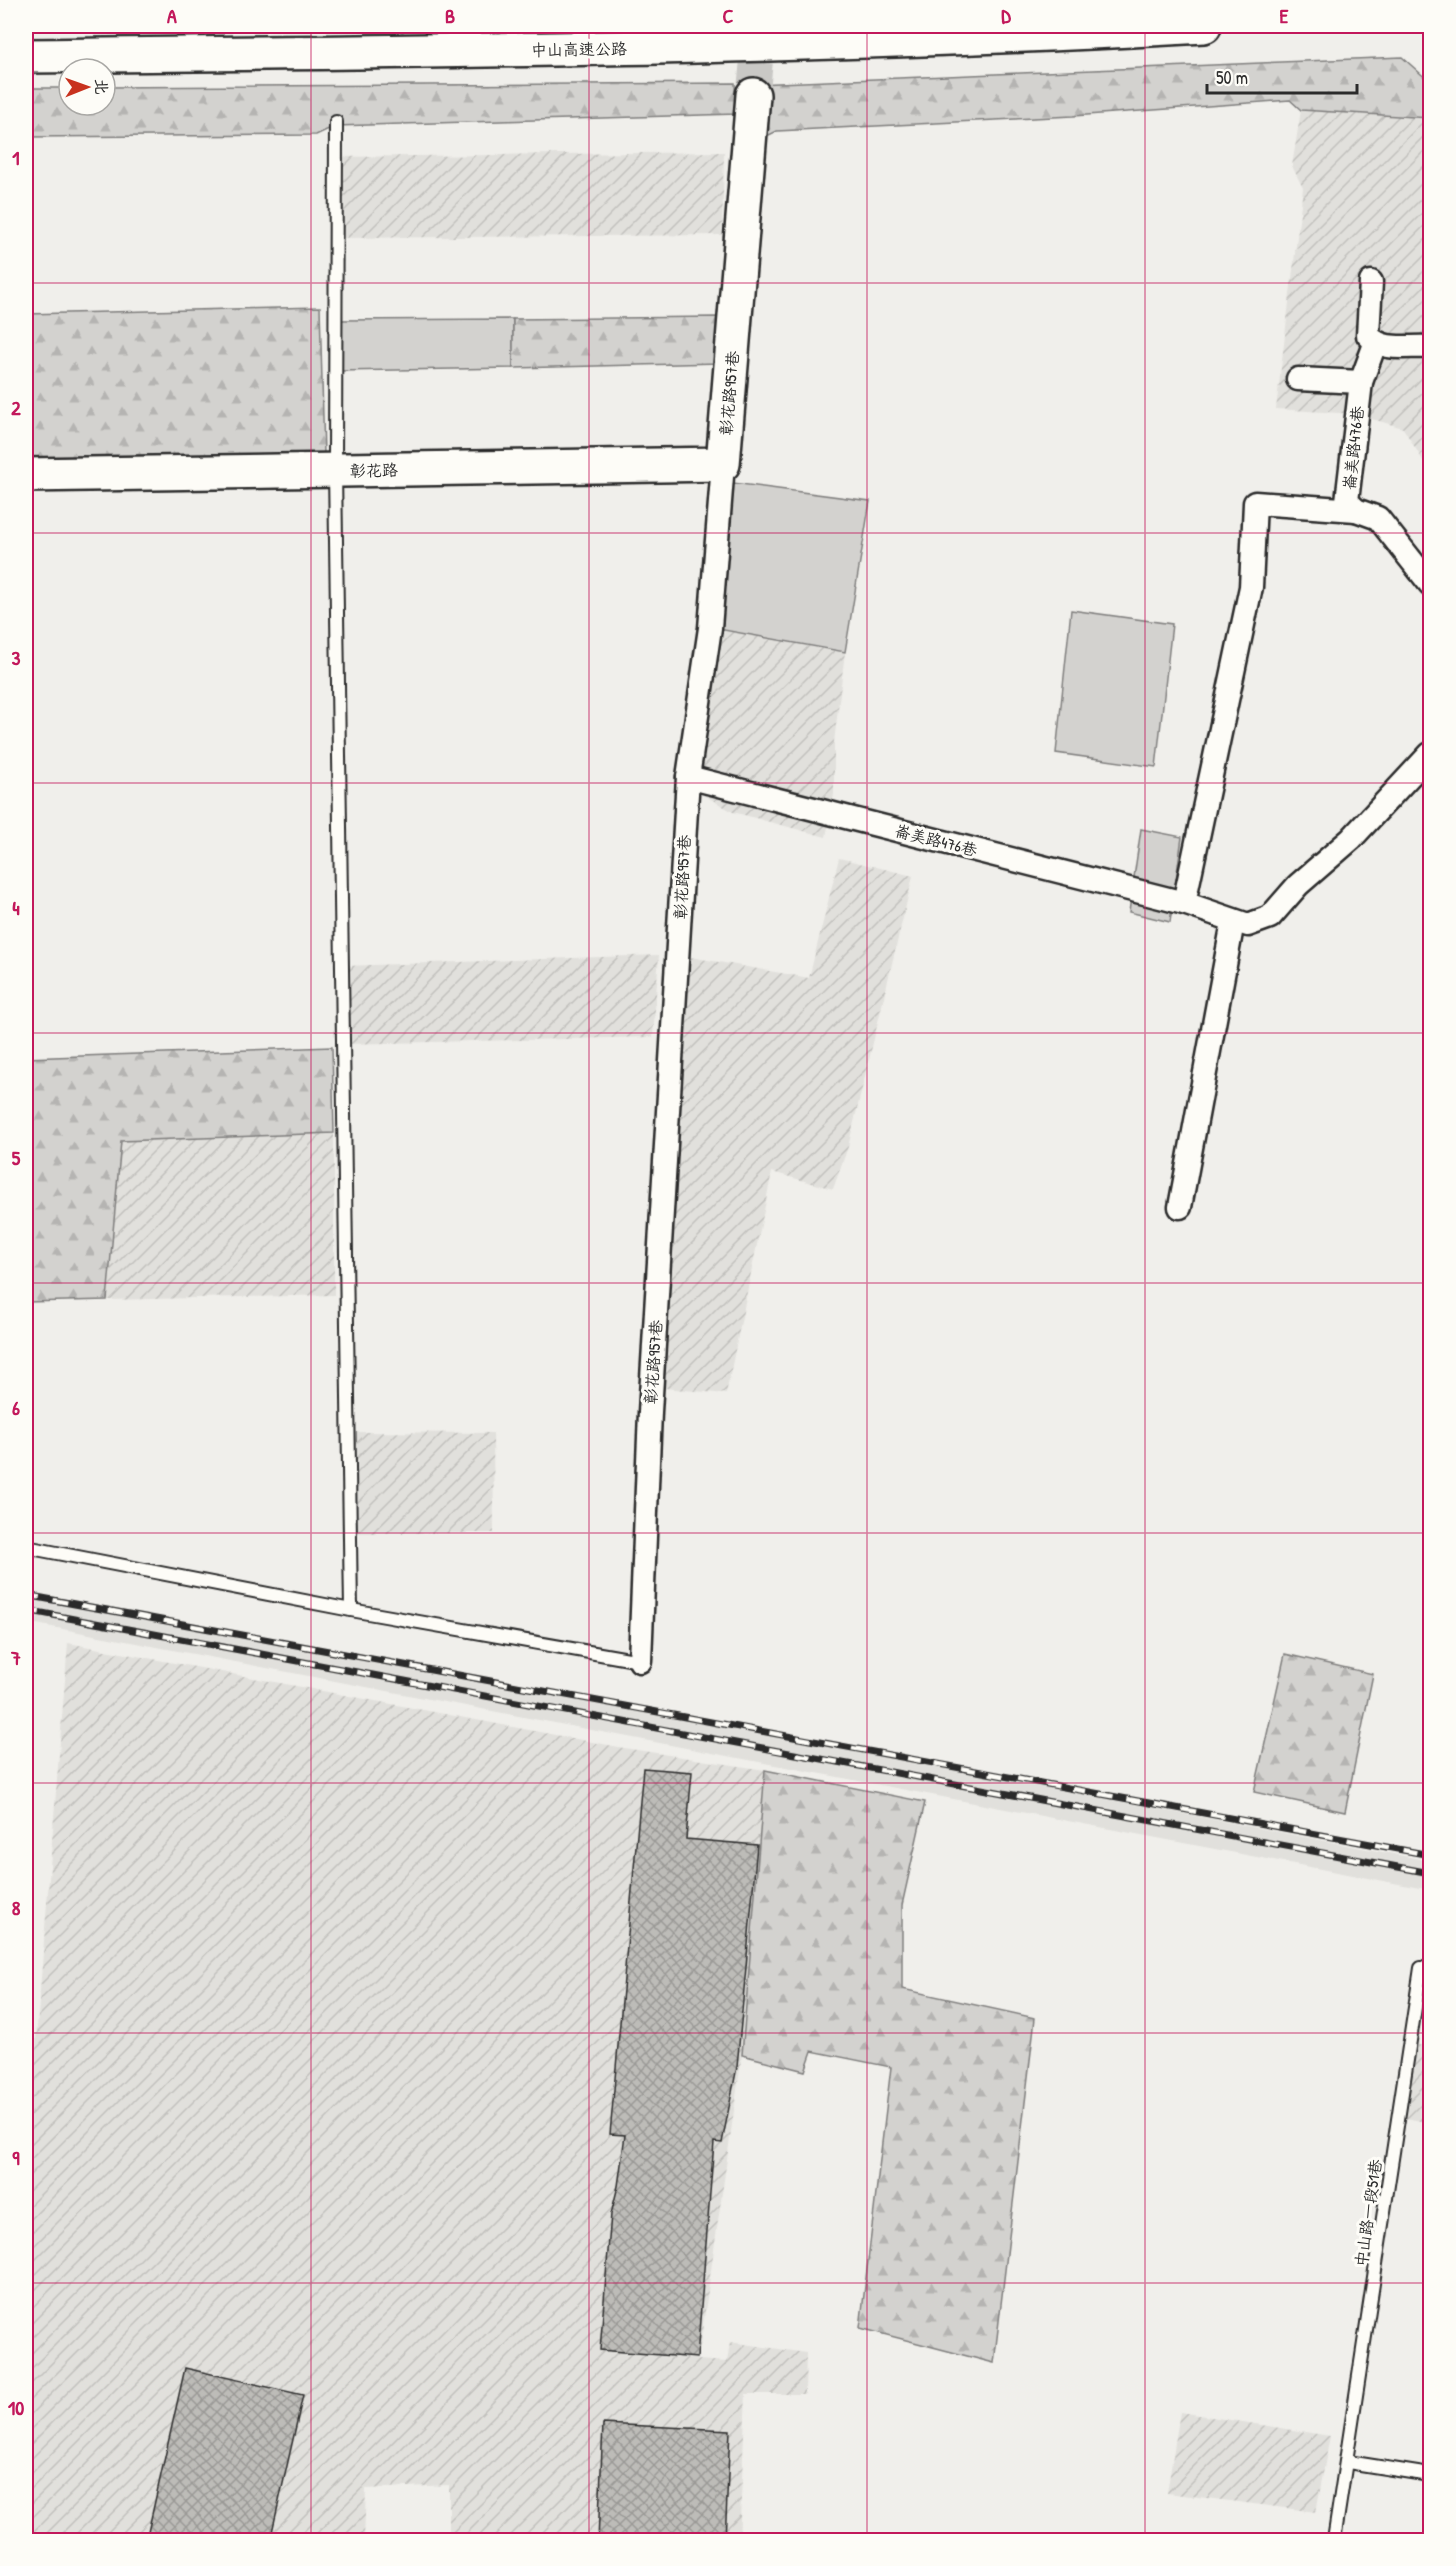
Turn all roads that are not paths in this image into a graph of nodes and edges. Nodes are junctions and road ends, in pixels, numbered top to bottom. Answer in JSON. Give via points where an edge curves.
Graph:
{"nodes":[{"id":1,"x":1204,"y":26,"type":"edge"},
{"id":2,"x":26,"y":56,"type":"edge"},
{"id":3,"x":753,"y":95,"type":"tunnel mouth"},
{"id":4,"x":336,"y":122,"type":"dead end"},
{"id":5,"x":1371,"y":282,"type":"dead end"},
{"id":6,"x":1375,"y":344,"type":"junction"},
{"id":7,"x":1431,"y":347,"type":"edge"},
{"id":8,"x":1298,"y":379,"type":"dead end"},
{"id":9,"x":1361,"y":382,"type":"junction"},
{"id":10,"x":723,"y":464,"type":"junction"},
{"id":11,"x":335,"y":470,"type":"junction"},
{"id":12,"x":26,"y":475,"type":"edge"},
{"id":13,"x":1356,"y":510,"type":"junction"},
{"id":14,"x":1431,"y":584,"type":"edge"},
{"id":15,"x":1431,"y":754,"type":"edge"},
{"id":16,"x":688,"y":777,"type":"junction"},
{"id":17,"x":1184,"y":903,"type":"junction"},
{"id":18,"x":1233,"y":922,"type":"junction"},
{"id":19,"x":1180,"y":1207,"type":"dead end"},
{"id":20,"x":26,"y":1547,"type":"edge"},
{"id":21,"x":351,"y":1610,"type":"junction"},
{"id":22,"x":640,"y":1660,"type":"joint"},
{"id":23,"x":1421,"y":1968,"type":"dead end"},
{"id":24,"x":1348,"y":2462,"type":"junction"},
{"id":25,"x":1431,"y":2475,"type":"edge"},
{"id":26,"x":1334,"y":2541,"type":"edge"}],
"edges":[{"from":1,"to":2,"type":"main road","name":"中山高速公路","via":[[810,44]]},
{"from":3,"to":10,"type":"main road","name":"彰花路957巷"},
{"from":4,"to":11,"type":"lane"},
{"from":5,"to":6,"type":"street","via":[[1368,335]]},
{"from":6,"to":7,"type":"street"},
{"from":6,"to":9,"type":"street","name":"崙美路476巷"},
{"from":8,"to":9,"type":"street","name":"崙美路476巷"},
{"from":9,"to":13,"type":"street","name":"崙美路476巷","via":[[1347,501]]},
{"from":10,"to":11,"type":"main road","name":"彰花路"},
{"from":10,"to":16,"type":"street","name":"彰花路957巷","via":[[710,628]]},
{"from":11,"to":12,"type":"main road","name":"彰花路"},
{"from":11,"to":21,"type":"lane"},
{"from":13,"to":14,"type":"street","name":"崙美路476巷","via":[[1378,518]]},
{"from":13,"to":17,"type":"street","name":"崙美路476巷","via":[[1255,503],[1251,587]]},
{"from":15,"to":18,"type":"street","name":"崙美路476巷","via":[[1270,917],[1248,925]]},
{"from":16,"to":17,"type":"street","name":"崙美路476巷"},
{"from":16,"to":22,"type":"street","name":"彰花路957巷","via":[[650,1412]]},
{"from":17,"to":18,"type":"street","name":"崙美路476巷"},
{"from":18,"to":19,"type":"street"},
{"from":20,"to":21,"type":"lane"},
{"from":21,"to":22,"type":"lane"},
{"from":23,"to":24,"type":"lane","name":"中山路一段51巷"},
{"from":24,"to":25,"type":"lane"},
{"from":24,"to":26,"type":"lane","name":"中山路一段51巷"}]}
